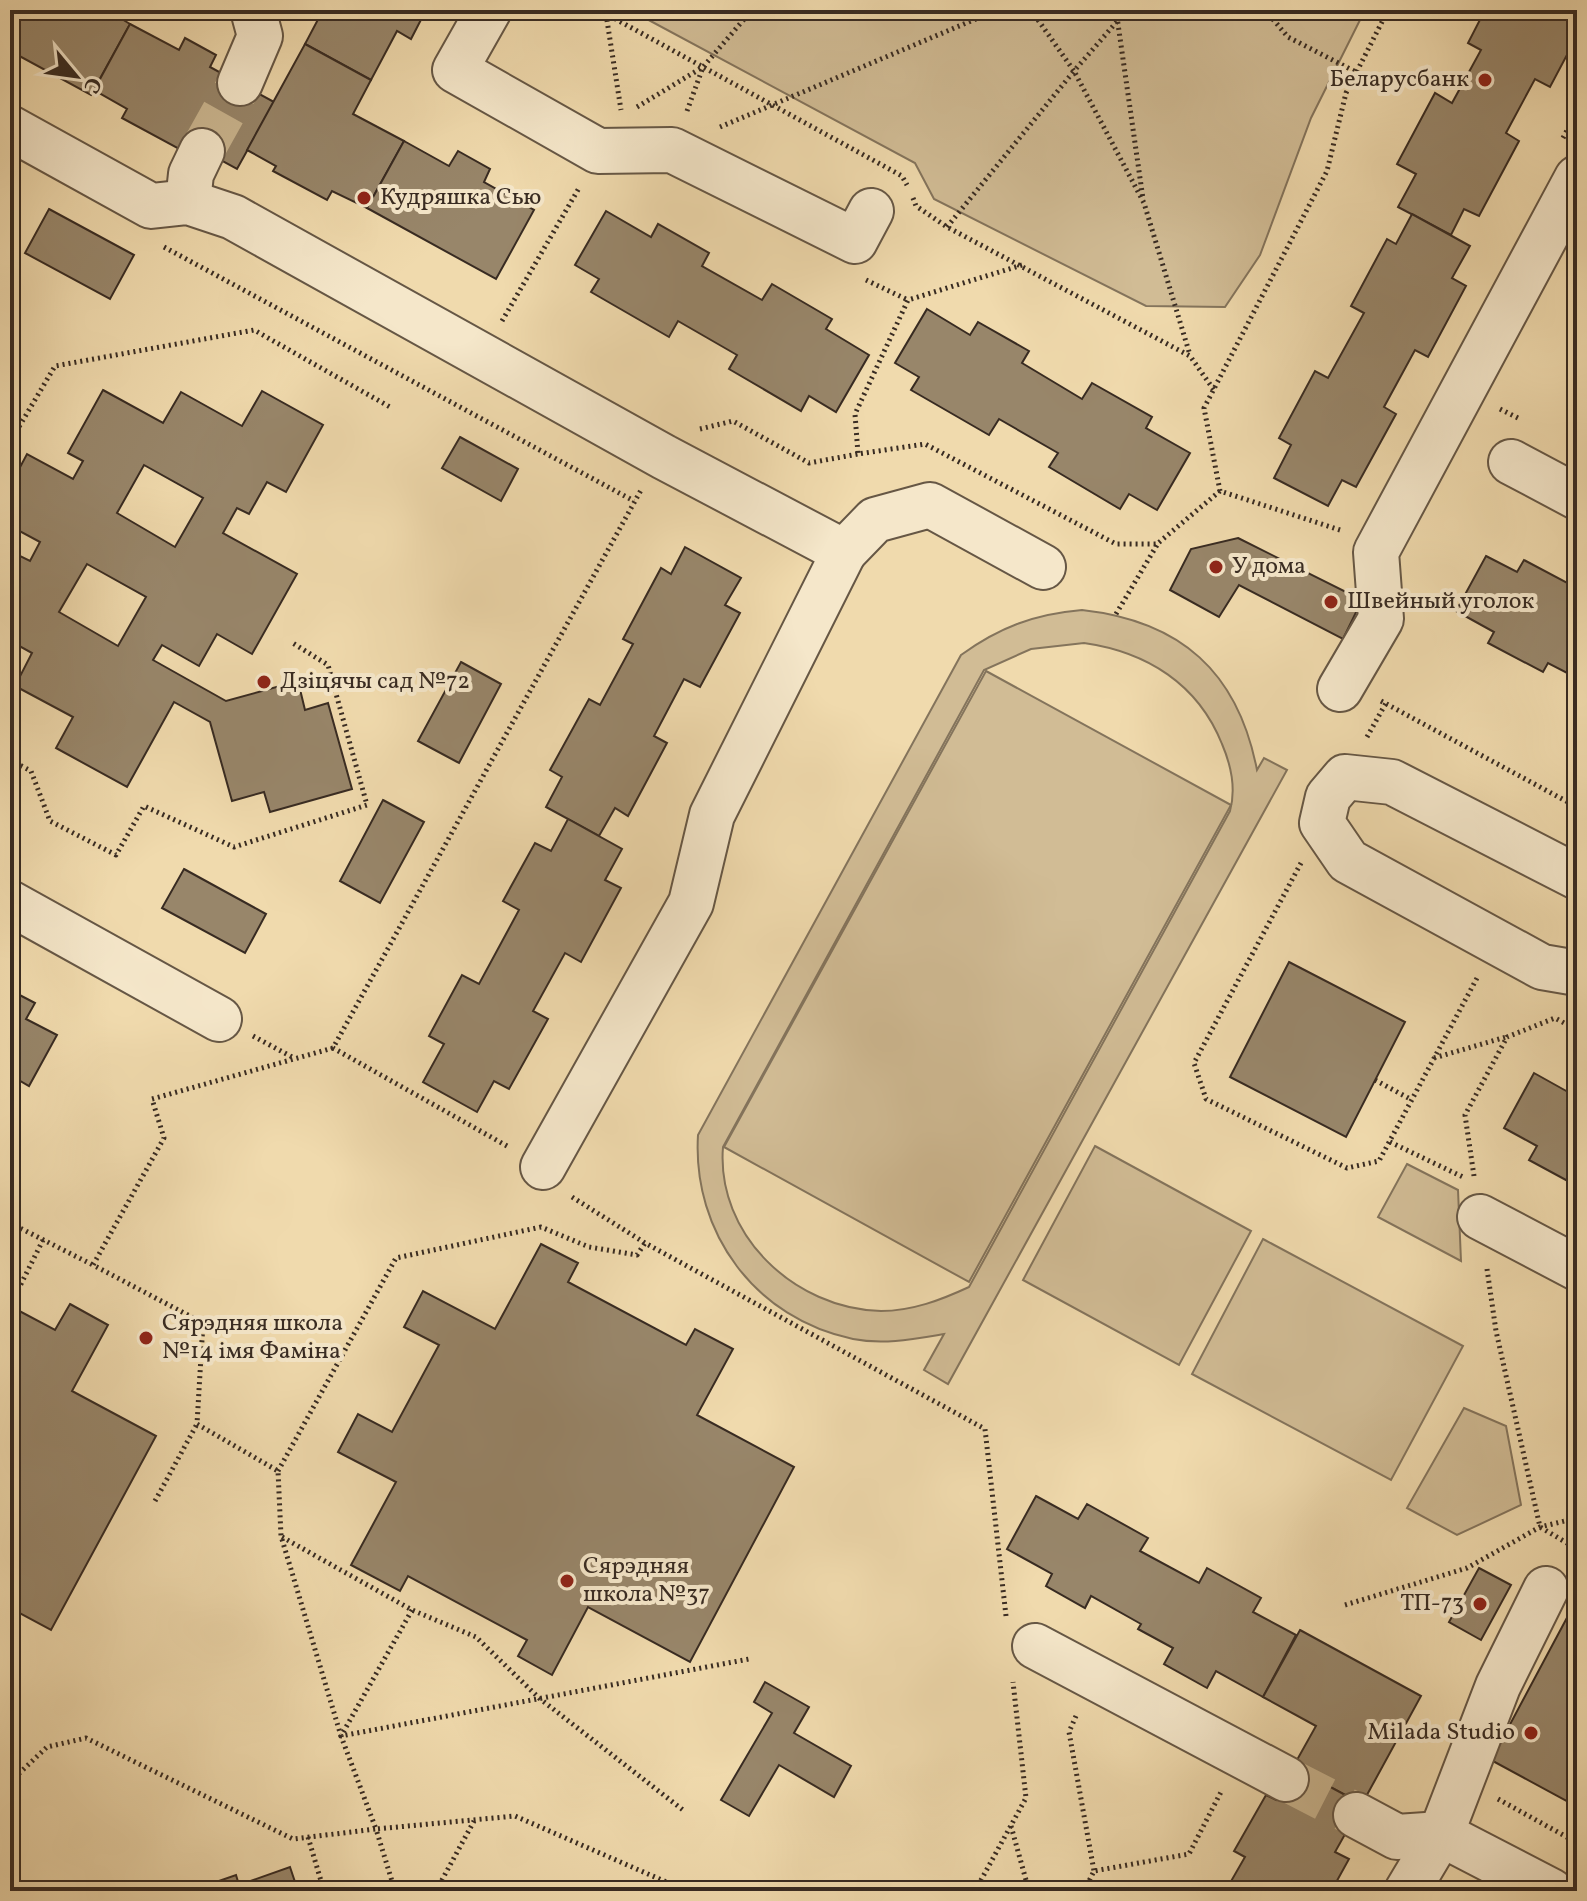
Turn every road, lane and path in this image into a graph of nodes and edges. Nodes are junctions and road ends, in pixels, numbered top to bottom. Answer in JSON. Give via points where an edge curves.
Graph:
{"nodes":[{"id":1,"x":253,"y":10,"type":"edge"},
{"id":2,"x":489,"y":10,"type":"edge"},
{"id":3,"x":752,"y":10,"type":"edge"},
{"id":4,"x":997,"y":10,"type":"edge"},
{"id":5,"x":1031,"y":10,"type":"edge"},
{"id":6,"x":1116,"y":10,"type":"edge"},
{"id":7,"x":1127,"y":10,"type":"edge"},
{"id":8,"x":1265,"y":10,"type":"edge"},
{"id":9,"x":1388,"y":10,"type":"edge"},
{"id":10,"x":1118,"y":24,"type":"junction"},
{"id":11,"x":703,"y":67,"type":"dead end"},
{"id":12,"x":1074,"y":71,"type":"junction"},
{"id":13,"x":1356,"y":72,"type":"junction"},
{"id":14,"x":240,"y":83,"type":"tunnel mouth"},
{"id":15,"x":1577,"y":111,"type":"edge"},
{"id":16,"x":10,"y":128,"type":"edge"},
{"id":17,"x":672,"y":150,"type":"junction"},
{"id":18,"x":202,"y":151,"type":"tunnel mouth"},
{"id":19,"x":1566,"y":164,"type":"edge"},
{"id":20,"x":188,"y":202,"type":"junction"},
{"id":21,"x":1144,"y":203,"type":"junction"},
{"id":22,"x":871,"y":211,"type":"dead end"},
{"id":23,"x":947,"y":227,"type":"dead end"},
{"id":24,"x":160,"y":245,"type":"dead end"},
{"id":25,"x":1023,"y":265,"type":"dead end"},
{"id":26,"x":1190,"y":356,"type":"dead end"},
{"id":27,"x":1463,"y":390,"type":"junction"},
{"id":28,"x":390,"y":407,"type":"dead end"},
{"id":29,"x":1532,"y":425,"type":"dead end"},
{"id":30,"x":10,"y":442,"type":"edge"},
{"id":31,"x":664,"y":457,"type":"junction"},
{"id":32,"x":1511,"y":462,"type":"dead end"},
{"id":33,"x":1220,"y":491,"type":"junction"},
{"id":34,"x":1577,"y":497,"type":"edge"},
{"id":35,"x":634,"y":501,"type":"junction"},
{"id":36,"x":1349,"y":533,"type":"dead end"},
{"id":37,"x":1157,"y":544,"type":"junction"},
{"id":38,"x":844,"y":552,"type":"junction"},
{"id":39,"x":1043,"y":567,"type":"dead end"},
{"id":40,"x":1116,"y":614,"type":"dead end"},
{"id":41,"x":291,"y":642,"type":"dead end"},
{"id":42,"x":1343,"y":686,"type":"joint"},
{"id":43,"x":10,"y":760,"type":"edge"},
{"id":44,"x":1577,"y":807,"type":"edge"},
{"id":45,"x":1322,"y":823,"type":"junction"},
{"id":46,"x":1577,"y":877,"type":"edge"},
{"id":47,"x":10,"y":903,"type":"edge"},
{"id":48,"x":1494,"y":941,"type":"junction"},
{"id":49,"x":1577,"y":973,"type":"edge"},
{"id":50,"x":219,"y":1019,"type":"dead end"},
{"id":51,"x":1577,"y":1030,"type":"edge"},
{"id":52,"x":1507,"y":1037,"type":"junction"},
{"id":53,"x":333,"y":1048,"type":"junction"},
{"id":54,"x":1434,"y":1058,"type":"junction"},
{"id":55,"x":1375,"y":1080,"type":"dead end"},
{"id":56,"x":1412,"y":1100,"type":"junction"},
{"id":57,"x":543,"y":1167,"type":"junction"},
{"id":58,"x":1480,"y":1217,"type":"junction"},
{"id":59,"x":10,"y":1223,"type":"edge"},
{"id":60,"x":43,"y":1240,"type":"junction"},
{"id":61,"x":645,"y":1243,"type":"junction"},
{"id":62,"x":93,"y":1265,"type":"junction"},
{"id":63,"x":1577,"y":1268,"type":"edge"},
{"id":64,"x":10,"y":1306,"type":"edge"},
{"id":65,"x":197,"y":1424,"type":"junction"},
{"id":66,"x":278,"y":1471,"type":"junction"},
{"id":67,"x":155,"y":1501,"type":"dead end"},
{"id":68,"x":1577,"y":1518,"type":"edge"},
{"id":69,"x":1540,"y":1527,"type":"junction"},
{"id":70,"x":281,"y":1536,"type":"junction"},
{"id":71,"x":1577,"y":1549,"type":"edge"},
{"id":72,"x":1546,"y":1589,"type":"dead end"},
{"id":73,"x":1345,"y":1605,"type":"dead end"},
{"id":74,"x":412,"y":1610,"type":"junction"},
{"id":75,"x":1018,"y":1649,"type":"junction"},
{"id":76,"x":749,"y":1659,"type":"dead end"},
{"id":77,"x":1093,"y":1677,"type":"junction"},
{"id":78,"x":539,"y":1698,"type":"junction"},
{"id":79,"x":341,"y":1736,"type":"junction"},
{"id":80,"x":1240,"y":1756,"type":"junction"},
{"id":81,"x":1286,"y":1779,"type":"tunnel mouth"},
{"id":82,"x":1462,"y":1779,"type":"junction"},
{"id":83,"x":10,"y":1782,"type":"edge"},
{"id":84,"x":683,"y":1810,"type":"dead end"},
{"id":85,"x":1356,"y":1815,"type":"tunnel mouth"},
{"id":86,"x":474,"y":1820,"type":"junction"},
{"id":87,"x":1010,"y":1826,"type":"junction"},
{"id":88,"x":376,"y":1829,"type":"junction"},
{"id":89,"x":1441,"y":1834,"type":"junction"},
{"id":90,"x":308,"y":1837,"type":"junction"},
{"id":91,"x":1576,"y":1842,"type":"edge"},
{"id":92,"x":1094,"y":1871,"type":"junction"},
{"id":93,"x":324,"y":1891,"type":"edge"},
{"id":94,"x":395,"y":1891,"type":"edge"},
{"id":95,"x":436,"y":1891,"type":"edge"},
{"id":96,"x":687,"y":1891,"type":"edge"},
{"id":97,"x":975,"y":1891,"type":"edge"},
{"id":98,"x":1029,"y":1891,"type":"edge"},
{"id":99,"x":1084,"y":1891,"type":"edge"},
{"id":100,"x":1407,"y":1891,"type":"edge"},
{"id":101,"x":1551,"y":1891,"type":"edge"}],
"edges":[{"from":1,"to":14,"type":"lane","via":[[260,36]]},
{"from":2,"to":17,"type":"lane","via":[[455,70],[598,151]]},
{"from":3,"to":11,"type":"path"},
{"from":4,"to":17,"type":"path"},
{"from":5,"to":12,"type":"path"},
{"from":6,"to":10,"type":"path"},
{"from":7,"to":10,"type":"path"},
{"from":8,"to":13,"type":"path","via":[[1288,37]]},
{"from":9,"to":13,"type":"path"},
{"from":10,"to":12,"type":"path"},
{"from":10,"to":21,"type":"path"},
{"from":12,"to":21,"type":"path"},
{"from":12,"to":23,"type":"path"},
{"from":13,"to":33,"type":"path","via":[[1327,171],[1204,408]]},
{"from":15,"to":19,"type":"path"},
{"from":16,"to":20,"type":"lane","via":[[151,206]]},
{"from":17,"to":22,"type":"lane","via":[[855,241]]},
{"from":18,"to":20,"type":"lane","via":[[191,174]]},
{"from":19,"to":27,"type":"lane"},
{"from":20,"to":31,"type":"lane","via":[[233,217]]},
{"from":21,"to":26,"type":"path"},
{"from":24,"to":35,"type":"path"},
{"from":25,"to":37,"type":"path","via":[[908,300],[855,414],[858,454],[925,444],[1116,544]]},
{"from":27,"to":29,"type":"path"},
{"from":27,"to":42,"type":"lane","via":[[1376,552],[1381,619]]},
{"from":28,"to":30,"type":"path","via":[[254,330],[55,366]]},
{"from":31,"to":35,"type":"path"},
{"from":31,"to":38,"type":"lane"},
{"from":32,"to":34,"type":"lane"},
{"from":33,"to":36,"type":"path"},
{"from":33,"to":37,"type":"path"},
{"from":35,"to":53,"type":"path"},
{"from":37,"to":40,"type":"path"},
{"from":38,"to":39,"type":"lane","via":[[875,520],[930,505]]},
{"from":38,"to":57,"type":"lane","via":[[712,815],[691,903]]},
{"from":41,"to":43,"type":"path","via":[[328,665],[367,805],[234,847],[144,806],[116,855],[50,821],[31,771]]},
{"from":42,"to":44,"type":"path"},
{"from":45,"to":46,"type":"lane","via":[[1328,797],[1345,777],[1392,782]]},
{"from":45,"to":48,"type":"lane","via":[[1348,861]]},
{"from":45,"to":56,"type":"path","via":[[1194,1063],[1206,1099],[1347,1168],[1379,1161]]},
{"from":47,"to":50,"type":"lane"},
{"from":48,"to":49,"type":"lane","via":[[1542,967]]},
{"from":48,"to":54,"type":"path"},
{"from":51,"to":52,"type":"path","via":[[1555,1018]]},
{"from":52,"to":54,"type":"path"},
{"from":52,"to":58,"type":"path","via":[[1465,1115]]},
{"from":53,"to":57,"type":"path"},
{"from":53,"to":62,"type":"path","via":[[152,1099],[164,1138]]},
{"from":54,"to":56,"type":"path"},
{"from":55,"to":56,"type":"path"},
{"from":57,"to":61,"type":"path","via":[[560,1190]]},
{"from":58,"to":63,"type":"lane"},
{"from":58,"to":69,"type":"path","via":[[1496,1331]]},
{"from":59,"to":60,"type":"path"},
{"from":60,"to":62,"type":"path"},
{"from":60,"to":64,"type":"path"},
{"from":61,"to":66,"type":"path","via":[[637,1255],[589,1247],[541,1227],[396,1258]]},
{"from":61,"to":75,"type":"path","via":[[985,1429]]},
{"from":62,"to":65,"type":"path","via":[[203,1323]]},
{"from":65,"to":66,"type":"path"},
{"from":65,"to":67,"type":"path"},
{"from":66,"to":70,"type":"path"},
{"from":68,"to":69,"type":"path"},
{"from":69,"to":71,"type":"path"},
{"from":69,"to":73,"type":"path","via":[[1467,1568]]},
{"from":70,"to":74,"type":"path"},
{"from":70,"to":79,"type":"path"},
{"from":72,"to":82,"type":"lane","via":[[1498,1686]]},
{"from":74,"to":78,"type":"path","via":[[476,1637]]},
{"from":74,"to":79,"type":"path"},
{"from":75,"to":77,"type":"lane"},
{"from":75,"to":87,"type":"path","via":[[1026,1798]]},
{"from":76,"to":78,"type":"path"},
{"from":77,"to":80,"type":"lane"},
{"from":77,"to":92,"type":"path","via":[[1069,1732]]},
{"from":78,"to":79,"type":"path"},
{"from":78,"to":84,"type":"path"},
{"from":79,"to":88,"type":"path"},
{"from":80,"to":81,"type":"lane"},
{"from":80,"to":92,"type":"path","via":[[1189,1854]]},
{"from":82,"to":89,"type":"lane"},
{"from":82,"to":91,"type":"path"},
{"from":83,"to":90,"type":"path","via":[[47,1747],[86,1738],[293,1839]]},
{"from":85,"to":89,"type":"lane","via":[[1397,1837]]},
{"from":86,"to":88,"type":"path"},
{"from":86,"to":95,"type":"path"},
{"from":86,"to":96,"type":"path","via":[[515,1816]]},
{"from":87,"to":97,"type":"path"},
{"from":87,"to":98,"type":"path"},
{"from":88,"to":90,"type":"path"},
{"from":88,"to":94,"type":"path"},
{"from":89,"to":100,"type":"lane"},
{"from":89,"to":101,"type":"lane"},
{"from":90,"to":93,"type":"path"},
{"from":92,"to":99,"type":"path"}]}
